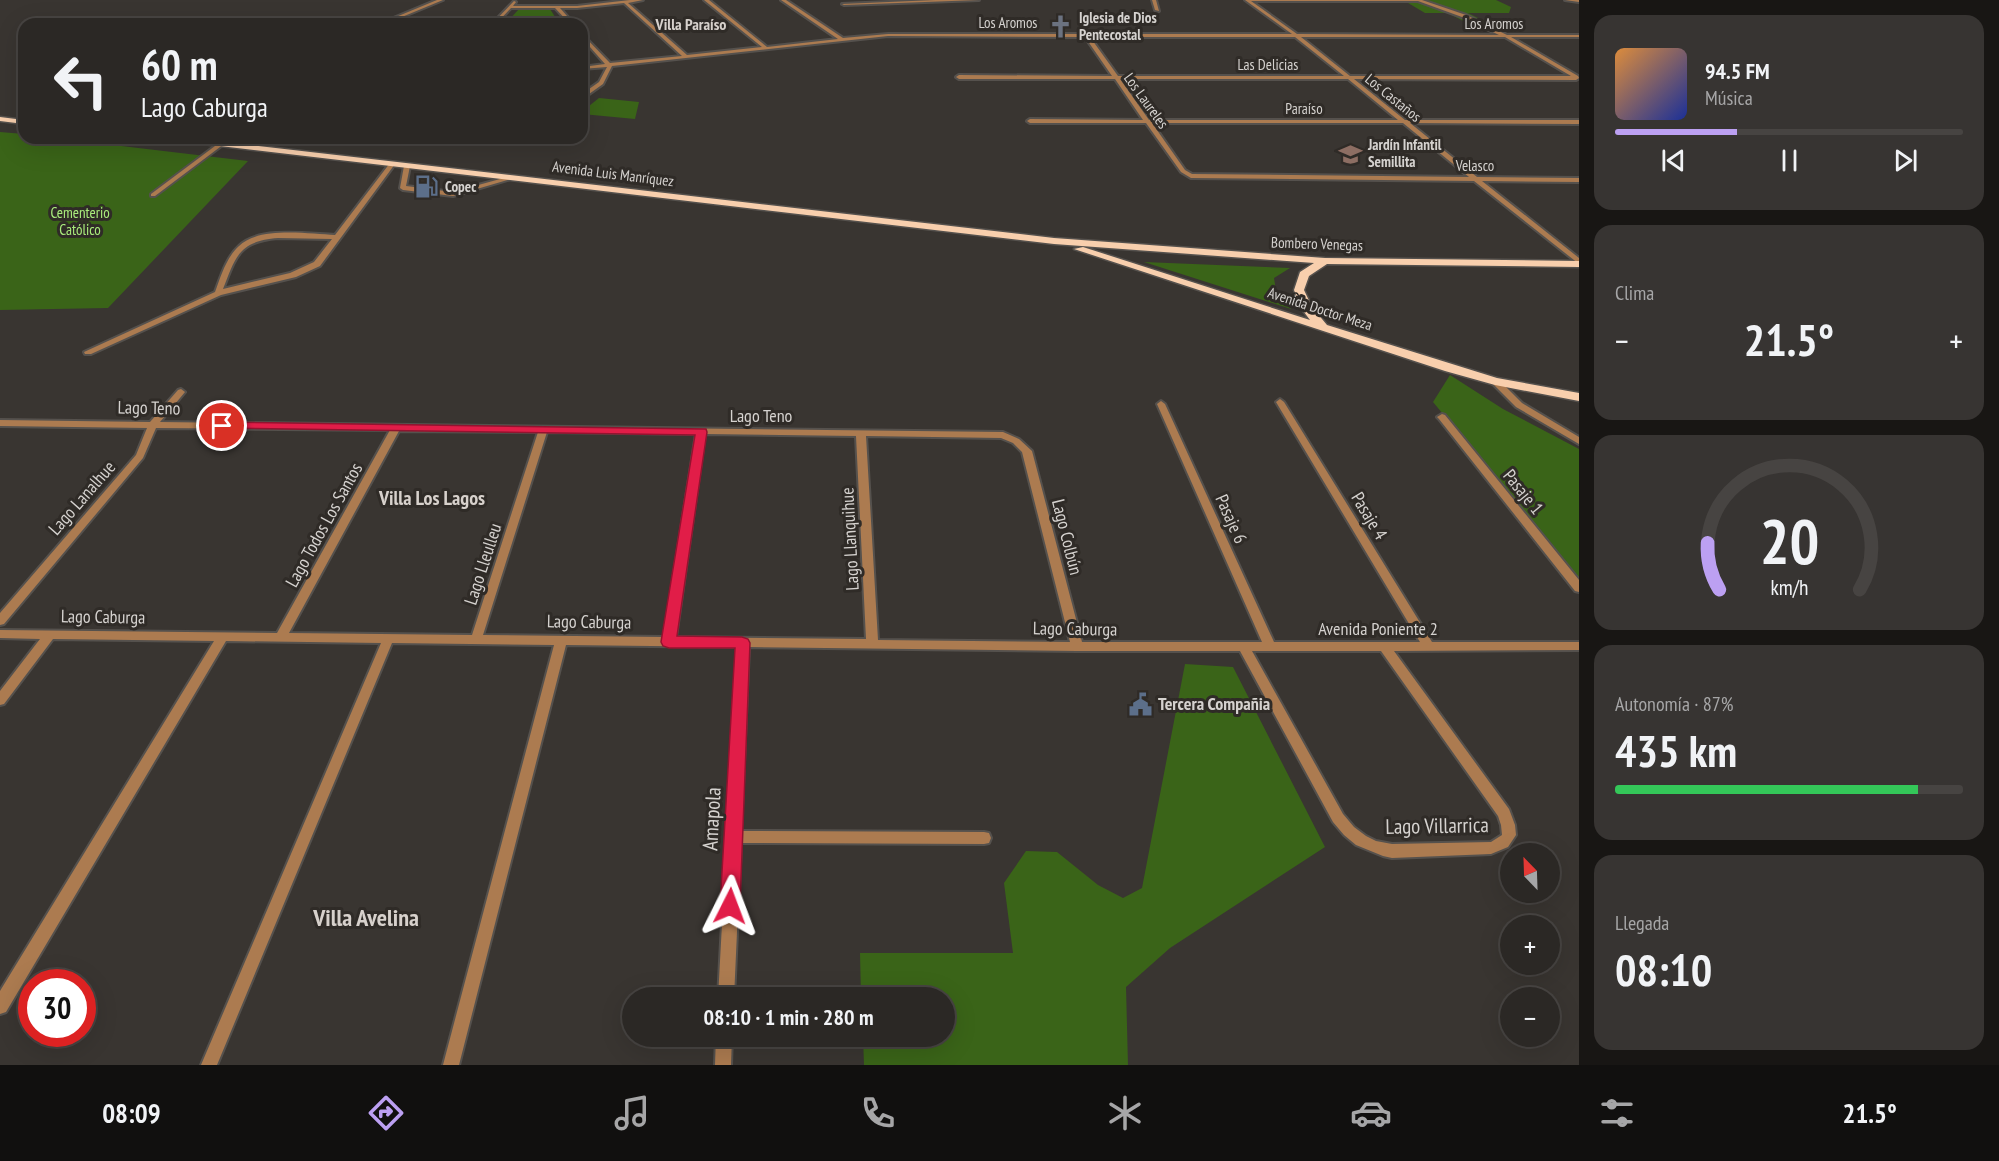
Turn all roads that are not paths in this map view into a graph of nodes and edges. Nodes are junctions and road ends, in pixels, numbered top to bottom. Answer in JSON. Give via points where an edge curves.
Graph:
{"nodes":[{"id":1,"x":441,"y":0,"type":"edge"},
{"id":2,"x":516,"y":0,"type":"edge"},
{"id":3,"x":581,"y":0,"type":"edge"},
{"id":4,"x":641,"y":0,"type":"edge"},
{"id":5,"x":706,"y":0,"type":"edge"},
{"id":6,"x":783,"y":0,"type":"edge"},
{"id":7,"x":977,"y":0,"type":"edge"},
{"id":8,"x":1154,"y":0,"type":"edge"},
{"id":9,"x":1247,"y":0,"type":"edge"},
{"id":10,"x":1418,"y":0,"type":"edge"},
{"id":11,"x":1567,"y":0,"type":"edge"},
{"id":12,"x":939,"y":1,"type":"edge"},
{"id":13,"x":625,"y":2,"type":"junction"},
{"id":14,"x":1579,"y":2,"type":"edge"},
{"id":15,"x":844,"y":4,"type":"dead end"},
{"id":16,"x":510,"y":7,"type":"junction"},
{"id":17,"x":556,"y":7,"type":"junction"},
{"id":18,"x":577,"y":7,"type":"junction"},
{"id":19,"x":1157,"y":10,"type":"dead end"},
{"id":20,"x":396,"y":18,"type":"edge"},
{"id":21,"x":500,"y":18,"type":"edge"},
{"id":22,"x":566,"y":18,"type":"edge"},
{"id":23,"x":1086,"y":35,"type":"junction"},
{"id":24,"x":1298,"y":36,"type":"junction"},
{"id":25,"x":1506,"y":36,"type":"junction"},
{"id":26,"x":1579,"y":36,"type":"edge"},
{"id":27,"x":842,"y":40,"type":"junction"},
{"id":28,"x":588,"y":42,"type":"edge"},
{"id":29,"x":588,"y":45,"type":"edge"},
{"id":30,"x":591,"y":45,"type":"junction"},
{"id":31,"x":766,"y":48,"type":"junction"},
{"id":32,"x":686,"y":57,"type":"junction"},
{"id":33,"x":610,"y":66,"type":"junction"},
{"id":34,"x":588,"y":68,"type":"edge"},
{"id":35,"x":959,"y":77,"type":"dead end"},
{"id":36,"x":1114,"y":77,"type":"junction"},
{"id":37,"x":1347,"y":77,"type":"junction"},
{"id":38,"x":1578,"y":79,"type":"edge"},
{"id":39,"x":588,"y":93,"type":"edge"},
{"id":40,"x":0,"y":119,"type":"edge"},
{"id":41,"x":18,"y":121,"type":"edge"},
{"id":42,"x":1030,"y":121,"type":"dead end"},
{"id":43,"x":1145,"y":121,"type":"junction"},
{"id":44,"x":1403,"y":122,"type":"junction"},
{"id":45,"x":1579,"y":122,"type":"edge"},
{"id":46,"x":221,"y":144,"type":"joint"},
{"id":47,"x":392,"y":164,"type":"junction"},
{"id":48,"x":407,"y":166,"type":"junction"},
{"id":49,"x":1191,"y":176,"type":"joint"},
{"id":50,"x":512,"y":178,"type":"junction"},
{"id":51,"x":1476,"y":180,"type":"junction"},
{"id":52,"x":1579,"y":180,"type":"edge"},
{"id":53,"x":153,"y":195,"type":"dead end"},
{"id":54,"x":335,"y":237,"type":"junction"},
{"id":55,"x":1054,"y":241,"type":"junction"},
{"id":56,"x":1325,"y":261,"type":"junction"},
{"id":57,"x":1579,"y":263,"type":"edge"},
{"id":58,"x":218,"y":293,"type":"junction"},
{"id":59,"x":1323,"y":328,"type":"junction"},
{"id":60,"x":88,"y":352,"type":"dead end"},
{"id":61,"x":1495,"y":381,"type":"junction"},
{"id":62,"x":181,"y":392,"type":"dead end"},
{"id":63,"x":1579,"y":397,"type":"edge"},
{"id":64,"x":1280,"y":402,"type":"dead end"},
{"id":65,"x":1161,"y":404,"type":"dead end"},
{"id":66,"x":1442,"y":417,"type":"dead end"},
{"id":67,"x":1,"y":424,"type":"edge"},
{"id":68,"x":152,"y":426,"type":"junction"},
{"id":69,"x":395,"y":429,"type":"junction"},
{"id":70,"x":543,"y":430,"type":"junction"},
{"id":71,"x":701,"y":432,"type":"junction"},
{"id":72,"x":861,"y":433,"type":"junction"},
{"id":73,"x":1016,"y":441,"type":"joint"},
{"id":74,"x":1579,"y":441,"type":"edge"},
{"id":75,"x":1579,"y":588,"type":"edge"},
{"id":76,"x":0,"y":621,"type":"edge"},
{"id":77,"x":0,"y":634,"type":"edge"},
{"id":78,"x":50,"y":634,"type":"junction"},
{"id":79,"x":222,"y":637,"type":"junction"},
{"id":80,"x":281,"y":637,"type":"junction"},
{"id":81,"x":388,"y":639,"type":"junction"},
{"id":82,"x":476,"y":640,"type":"junction"},
{"id":83,"x":561,"y":640,"type":"junction"},
{"id":84,"x":669,"y":642,"type":"junction"},
{"id":85,"x":742,"y":643,"type":"junction"},
{"id":86,"x":872,"y":644,"type":"junction"},
{"id":87,"x":1579,"y":646,"type":"edge"},
{"id":88,"x":1077,"y":647,"type":"junction"},
{"id":89,"x":1270,"y":647,"type":"junction"},
{"id":90,"x":1385,"y":647,"type":"junction"},
{"id":91,"x":1429,"y":647,"type":"junction"},
{"id":92,"x":1177,"y":648,"type":"joint"},
{"id":93,"x":1244,"y":648,"type":"junction"},
{"id":94,"x":0,"y":700,"type":"edge"},
{"id":95,"x":733,"y":837,"type":"junction"},
{"id":96,"x":984,"y":838,"type":"dead end"},
{"id":97,"x":726,"y":987,"type":"edge"},
{"id":98,"x":0,"y":1006,"type":"edge"},
{"id":99,"x":724,"y":1047,"type":"edge"},
{"id":100,"x":209,"y":1065,"type":"edge"},
{"id":101,"x":451,"y":1065,"type":"edge"},
{"id":102,"x":723,"y":1065,"type":"edge"}],
"edges":[{"from":1,"to":20,"type":"street"},
{"from":2,"to":16,"type":"street"},
{"from":3,"to":18,"type":"street"},
{"from":4,"to":13,"type":"street"},
{"from":5,"to":31,"type":"street"},
{"from":6,"to":27,"type":"street"},
{"from":7,"to":12,"type":"street"},
{"from":8,"to":19,"type":"street"},
{"from":9,"to":10,"type":"street"},
{"from":9,"to":24,"type":"street","name":"Los Castaños"},
{"from":10,"to":25,"type":"street"},
{"from":11,"to":14,"type":"street"},
{"from":12,"to":15,"type":"street"},
{"from":13,"to":18,"type":"street"},
{"from":13,"to":32,"type":"street"},
{"from":16,"to":17,"type":"street"},
{"from":16,"to":21,"type":"street"},
{"from":17,"to":18,"type":"street"},
{"from":17,"to":22,"type":"street"},
{"from":23,"to":24,"type":"street","name":"Los Aromos"},
{"from":23,"to":27,"type":"street","name":"Los Aromos","via":[[888,35]]},
{"from":23,"to":36,"type":"street","name":"Los Laureles"},
{"from":24,"to":25,"type":"street","name":"Los Aromos"},
{"from":24,"to":37,"type":"street","name":"Los Castaños"},
{"from":25,"to":26,"type":"street","name":"Los Aromos"},
{"from":25,"to":38,"type":"street"},
{"from":27,"to":31,"type":"street","name":"Los Aromos"},
{"from":28,"to":30,"type":"street"},
{"from":29,"to":30,"type":"street"},
{"from":30,"to":33,"type":"street"},
{"from":31,"to":32,"type":"street","name":"Los Aromos"},
{"from":32,"to":33,"type":"street","name":"Los Aromos"},
{"from":33,"to":34,"type":"street","name":"Los Aromos"},
{"from":33,"to":39,"type":"street","via":[[601,83]]},
{"from":35,"to":36,"type":"street","name":"Las Delicias"},
{"from":36,"to":37,"type":"street","name":"Las Delicias"},
{"from":36,"to":43,"type":"street","name":"Los Laureles"},
{"from":37,"to":38,"type":"street","name":"Las Delicias"},
{"from":37,"to":44,"type":"street","name":"Los Castaños"},
{"from":40,"to":41,"type":"main road"},
{"from":42,"to":43,"type":"street","name":"Paraíso"},
{"from":43,"to":44,"type":"street","name":"Paraíso"},
{"from":43,"to":49,"type":"street","name":"Los Laureles"},
{"from":44,"to":45,"type":"street","name":"Paraíso"},
{"from":44,"to":51,"type":"street","name":"Los Castaños"},
{"from":46,"to":47,"type":"main road","name":"Avenida Luis Manríquez"},
{"from":46,"to":53,"type":"street"},
{"from":47,"to":48,"type":"main road","name":"Avenida Luis Manríquez"},
{"from":47,"to":54,"type":"street"},
{"from":48,"to":50,"type":"main road","name":"Avenida Luis Manríquez"},
{"from":48,"to":50,"type":"street","via":[[403,188],[453,194]]},
{"from":49,"to":51,"type":"street","name":"Velasco"},
{"from":50,"to":55,"type":"main road","name":"Avenida Luis Manríquez"},
{"from":51,"to":52,"type":"street","name":"Velasco"},
{"from":51,"to":57,"type":"street","name":"Los Castaños"},
{"from":54,"to":58,"type":"street","via":[[317,264],[292,275]]},
{"from":54,"to":58,"type":"street","via":[[271,237],[247,242],[232,259]]},
{"from":55,"to":56,"type":"main road","name":"Bombero Venegas"},
{"from":55,"to":59,"type":"main road","name":"Avenida Doctor Meza"},
{"from":56,"to":57,"type":"main road","name":"Bombero Venegas"},
{"from":56,"to":59,"type":"main road","via":[[1304,274],[1299,290]]},
{"from":58,"to":60,"type":"street"},
{"from":59,"to":61,"type":"main road","name":"Avenida Doctor Meza"},
{"from":61,"to":63,"type":"main road","name":"Avenida Doctor Meza"},
{"from":61,"to":74,"type":"street","via":[[1519,405]]},
{"from":62,"to":68,"type":"street","name":"Lago Lanalhue"},
{"from":64,"to":91,"type":"street","name":"Pasaje 4"},
{"from":65,"to":89,"type":"street","name":"Pasaje 6"},
{"from":66,"to":75,"type":"street","name":"Pasaje 1"},
{"from":67,"to":68,"type":"street","name":"Lago Teno"},
{"from":68,"to":69,"type":"street","name":"Lago Teno"},
{"from":68,"to":76,"type":"street","name":"Lago Lanalhue","via":[[141,456]]},
{"from":69,"to":70,"type":"street","name":"Lago Teno"},
{"from":69,"to":80,"type":"street","name":"Lago Todos Los Santos"},
{"from":70,"to":71,"type":"street","name":"Lago Teno"},
{"from":70,"to":82,"type":"street","name":"Lago Lleulleu"},
{"from":71,"to":72,"type":"street","name":"Lago Teno"},
{"from":71,"to":84,"type":"street"},
{"from":72,"to":73,"type":"street","name":"Lago Teno","via":[[994,434]]},
{"from":72,"to":86,"type":"street","name":"Lago Llanquihue"},
{"from":73,"to":88,"type":"street","name":"Lago Colbún","via":[[1027,451]]},
{"from":77,"to":78,"type":"street","name":"Lago Caburga"},
{"from":78,"to":79,"type":"street","name":"Lago Caburga"},
{"from":78,"to":94,"type":"street"},
{"from":79,"to":80,"type":"street","name":"Lago Caburga"},
{"from":79,"to":98,"type":"street"},
{"from":80,"to":81,"type":"street","name":"Lago Caburga"},
{"from":81,"to":82,"type":"street","name":"Lago Caburga"},
{"from":81,"to":100,"type":"street"},
{"from":82,"to":83,"type":"street","name":"Lago Caburga"},
{"from":83,"to":84,"type":"street","name":"Lago Caburga"},
{"from":83,"to":101,"type":"street"},
{"from":84,"to":85,"type":"street","name":"Lago Caburga"},
{"from":85,"to":86,"type":"street","name":"Lago Caburga"},
{"from":85,"to":95,"type":"street","name":"Amapola"},
{"from":86,"to":88,"type":"street","name":"Lago Caburga"},
{"from":87,"to":91,"type":"street","name":"Avenida Poniente 2"},
{"from":88,"to":92,"type":"street","name":"Lago Caburga"},
{"from":89,"to":90,"type":"street","name":"Avenida Poniente 2"},
{"from":89,"to":93,"type":"street","name":"Avenida Poniente 2"},
{"from":90,"to":91,"type":"street","name":"Avenida Poniente 2"},
{"from":90,"to":93,"type":"street","name":"Lago Villarrica","via":[[1504,813],[1509,835],[1503,844],[1491,848],[1392,851],[1378,849],[1350,834]]},
{"from":92,"to":93,"type":"street","name":"Avenida Poniente 2"},
{"from":95,"to":96,"type":"street"},
{"from":95,"to":97,"type":"street","name":"Amapola"},
{"from":99,"to":102,"type":"street"}]}
